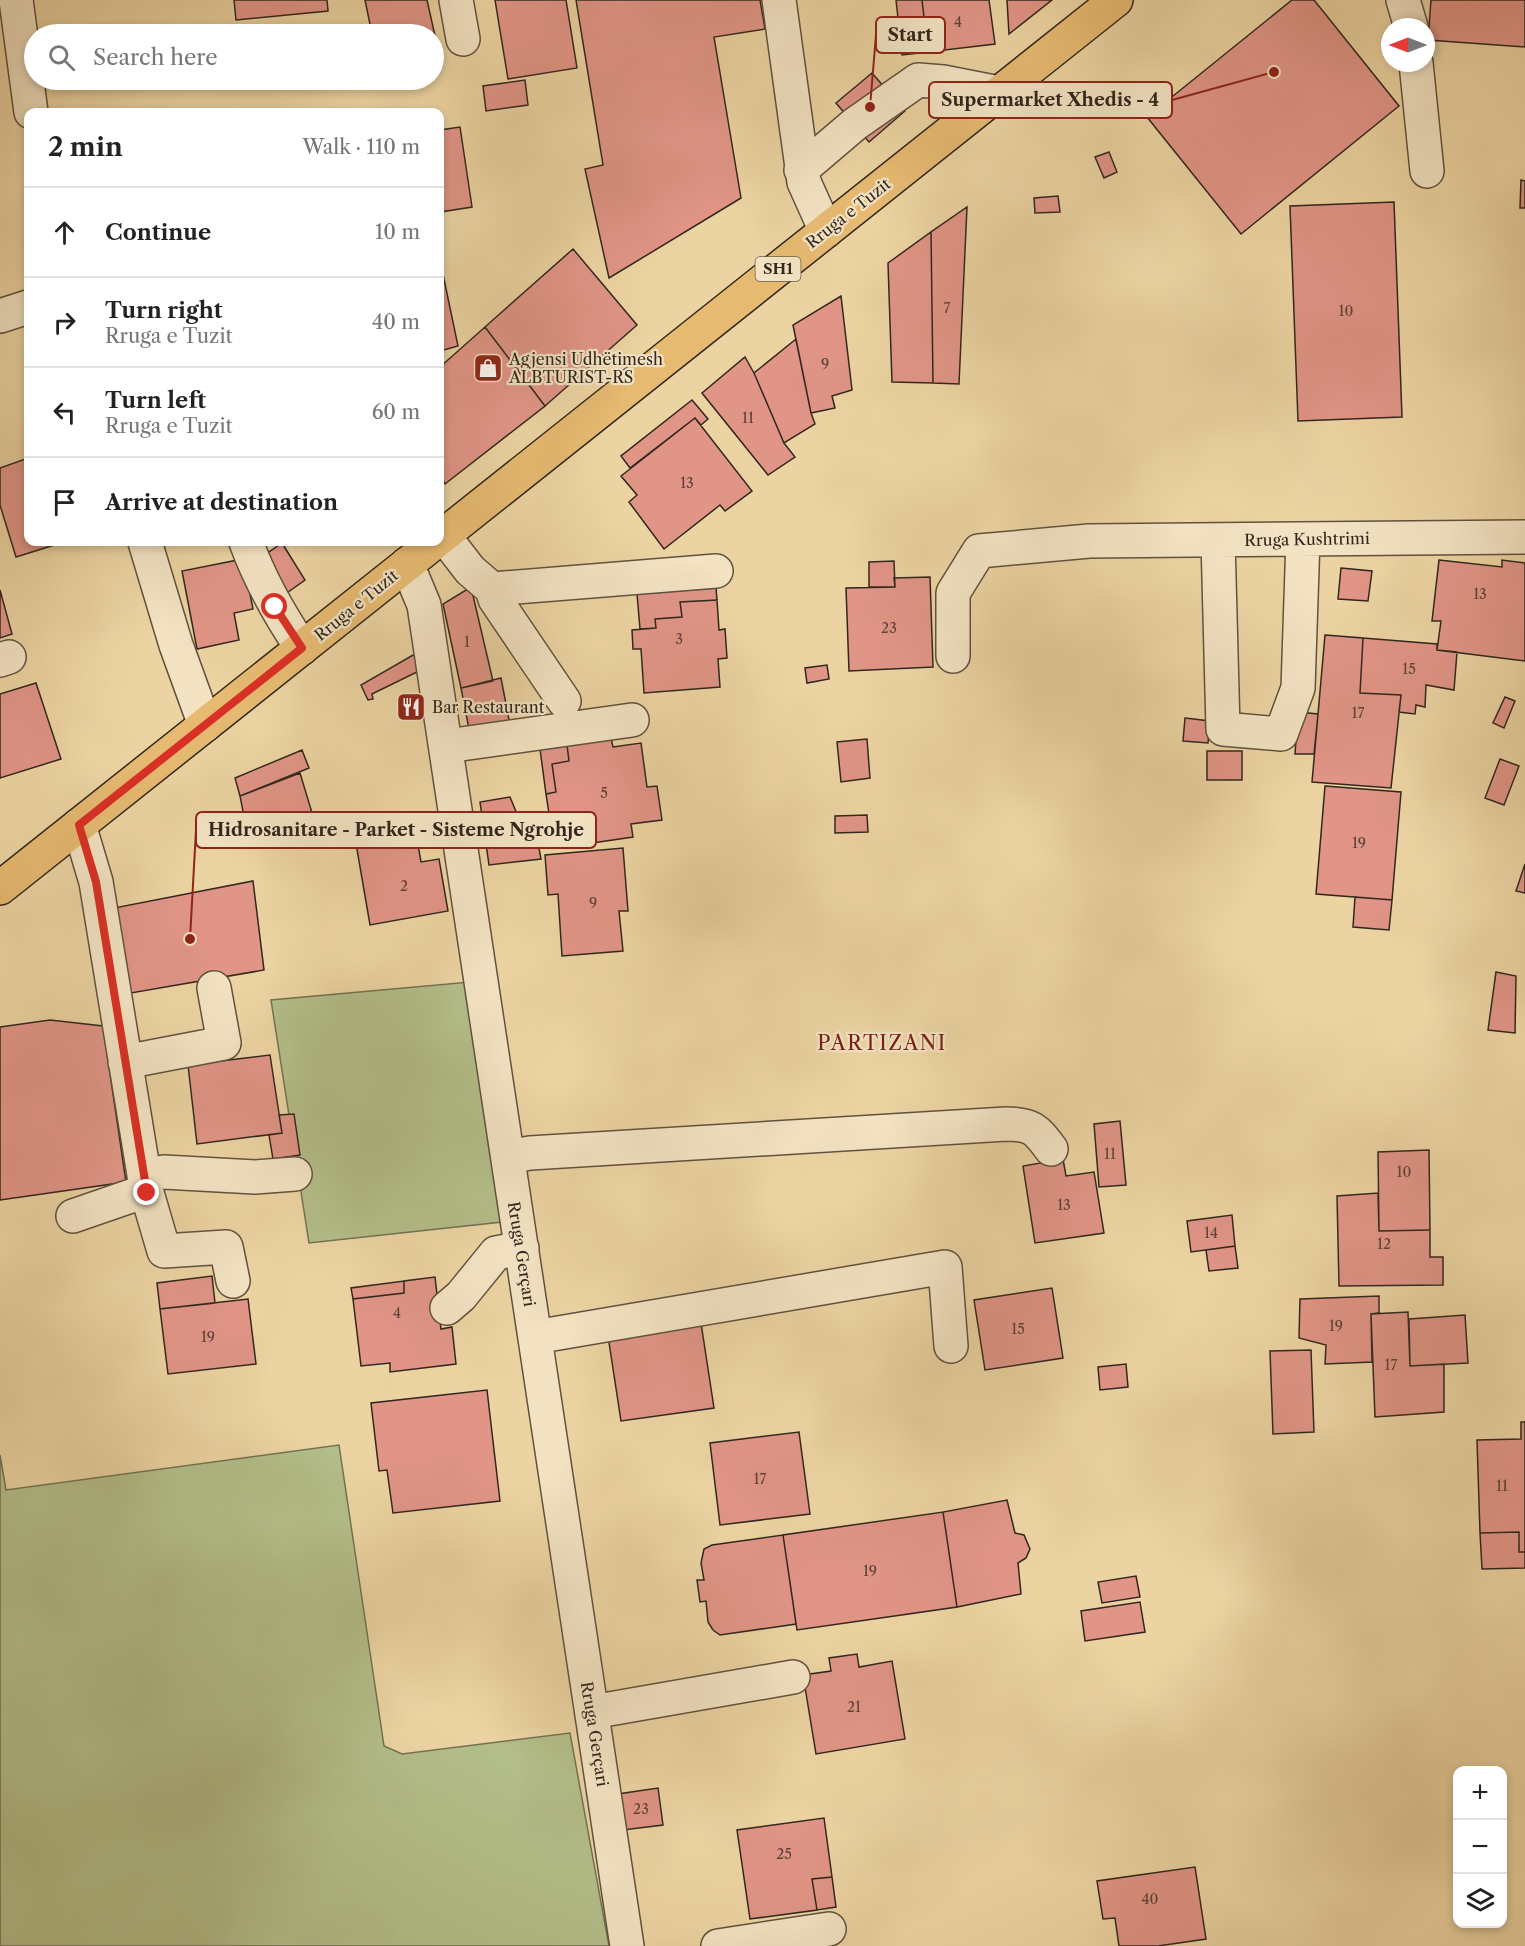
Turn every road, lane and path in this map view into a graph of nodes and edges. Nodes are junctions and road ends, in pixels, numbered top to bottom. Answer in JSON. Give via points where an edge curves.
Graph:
{"nodes":[{"id":1,"x":16,"y":0,"type":"edge"},
{"id":2,"x":456,"y":0,"type":"edge"},
{"id":3,"x":779,"y":0,"type":"edge"},
{"id":4,"x":1116,"y":0,"type":"edge"},
{"id":5,"x":1403,"y":0,"type":"edge"},
{"id":6,"x":1408,"y":18,"type":"edge"},
{"id":7,"x":463,"y":39,"type":"dead end"},
{"id":8,"x":24,"y":60,"type":"edge"},
{"id":9,"x":1417,"y":72,"type":"edge"},
{"id":10,"x":28,"y":90,"type":"edge"},
{"id":11,"x":999,"y":93,"type":"junction"},
{"id":12,"x":30,"y":108,"type":"edge"},
{"id":13,"x":801,"y":170,"type":"junction"},
{"id":14,"x":1427,"y":171,"type":"dead end"},
{"id":15,"x":826,"y":231,"type":"junction"},
{"id":16,"x":24,"y":309,"type":"edge"},
{"id":17,"x":0,"y":316,"type":"edge"},
{"id":18,"x":444,"y":529,"type":"edge"},
{"id":19,"x":444,"y":534,"type":"edge"},
{"id":20,"x":1525,"y":537,"type":"edge"},
{"id":21,"x":1303,"y":539,"type":"junction"},
{"id":22,"x":1218,"y":540,"type":"junction"},
{"id":23,"x":146,"y":546,"type":"edge"},
{"id":24,"x":247,"y":546,"type":"edge"},
{"id":25,"x":426,"y":546,"type":"edge"},
{"id":26,"x":407,"y":564,"type":"junction"},
{"id":27,"x":716,"y":571,"type":"dead end"},
{"id":28,"x":492,"y":589,"type":"junction"},
{"id":29,"x":302,"y":648,"type":"junction"},
{"id":30,"x":953,"y":656,"type":"dead end"},
{"id":31,"x":564,"y":701,"type":"dead end"},
{"id":32,"x":632,"y":720,"type":"dead end"},
{"id":33,"x":205,"y":725,"type":"junction"},
{"id":34,"x":447,"y":747,"type":"junction"},
{"id":35,"x":79,"y":825,"type":"junction"},
{"id":36,"x":0,"y":888,"type":"edge"},
{"id":37,"x":214,"y":988,"type":"dead end"},
{"id":38,"x":125,"y":1062,"type":"junction"},
{"id":39,"x":1051,"y":1149,"type":"dead end"},
{"id":40,"x":508,"y":1156,"type":"junction"},
{"id":41,"x":294,"y":1174,"type":"dead end"},
{"id":42,"x":146,"y":1184,"type":"junction"},
{"id":43,"x":73,"y":1216,"type":"dead end"},
{"id":44,"x":522,"y":1248,"type":"junction"},
{"id":45,"x":233,"y":1281,"type":"dead end"},
{"id":46,"x":447,"y":1308,"type":"dead end"},
{"id":47,"x":535,"y":1337,"type":"junction"},
{"id":48,"x":951,"y":1346,"type":"dead end"},
{"id":49,"x":793,"y":1677,"type":"dead end"},
{"id":50,"x":592,"y":1712,"type":"junction"},
{"id":51,"x":829,"y":1929,"type":"dead end"},
{"id":52,"x":627,"y":1946,"type":"edge"},
{"id":53,"x":717,"y":1946,"type":"edge"}],
"edges":[{"from":1,"to":8,"type":"street"},
{"from":2,"to":7,"type":"street"},
{"from":3,"to":13,"type":"street"},
{"from":4,"to":11,"type":"main road","name":"Rruga e Tuzit","number":"SH1"},
{"from":5,"to":6,"type":"street"},
{"from":9,"to":14,"type":"street"},
{"from":10,"to":12,"type":"street"},
{"from":11,"to":13,"type":"street","via":[[918,80],[855,124]]},
{"from":11,"to":15,"type":"main road","name":"Rruga e Tuzit","number":"SH1"},
{"from":13,"to":15,"type":"street"},
{"from":15,"to":18,"type":"main road","name":"Rruga e Tuzit","number":"SH1"},
{"from":16,"to":17,"type":"street"},
{"from":19,"to":28,"type":"street","via":[[470,570]]},
{"from":20,"to":21,"type":"street","name":"Rruga Kushtrimi"},
{"from":21,"to":22,"type":"street","name":"Rruga Kushtrimi"},
{"from":21,"to":22,"type":"street","via":[[1298,688],[1281,734],[1223,729]]},
{"from":22,"to":30,"type":"street","name":"Rruga Kushtrimi","via":[[1089,541],[979,551],[953,593]]},
{"from":23,"to":33,"type":"street"},
{"from":24,"to":29,"type":"street","via":[[275,607]]},
{"from":25,"to":26,"type":"main road","name":"Rruga e Tuzit","number":"SH1"},
{"from":26,"to":29,"type":"main road","name":"Rruga e Tuzit","number":"SH1"},
{"from":26,"to":34,"type":"street","name":"Rruga Gerçari","via":[[424,605]]},
{"from":27,"to":28,"type":"street"},
{"from":28,"to":31,"type":"street"},
{"from":29,"to":33,"type":"main road","name":"Rruga e Tuzit","number":"SH1"},
{"from":32,"to":34,"type":"street"},
{"from":33,"to":35,"type":"main road","name":"Rruga e Tuzit","number":"SH1"},
{"from":34,"to":40,"type":"street","name":"Rruga Gerçari"},
{"from":35,"to":36,"type":"main road","name":"Rruga e Tuzit","number":"SH1"},
{"from":35,"to":38,"type":"street","via":[[96,882]]},
{"from":37,"to":38,"type":"street","via":[[224,1043]]},
{"from":38,"to":42,"type":"street"},
{"from":39,"to":40,"type":"street","via":[[1037,1130],[1022,1124],[1006,1124]]},
{"from":40,"to":44,"type":"street","name":"Rruga Gerçari"},
{"from":41,"to":42,"type":"street","via":[[255,1178],[164,1173]]},
{"from":42,"to":43,"type":"street","via":[[131,1196]]},
{"from":42,"to":45,"type":"street","via":[[164,1251],[226,1247]]},
{"from":44,"to":46,"type":"street","via":[[496,1253]]},
{"from":44,"to":47,"type":"street","name":"Rruga Gerçari"},
{"from":47,"to":48,"type":"street","via":[[945,1267]]},
{"from":47,"to":50,"type":"street","name":"Rruga Gerçari"},
{"from":49,"to":50,"type":"street"},
{"from":50,"to":52,"type":"street","name":"Rruga Gerçari"},
{"from":51,"to":53,"type":"street"}]}
